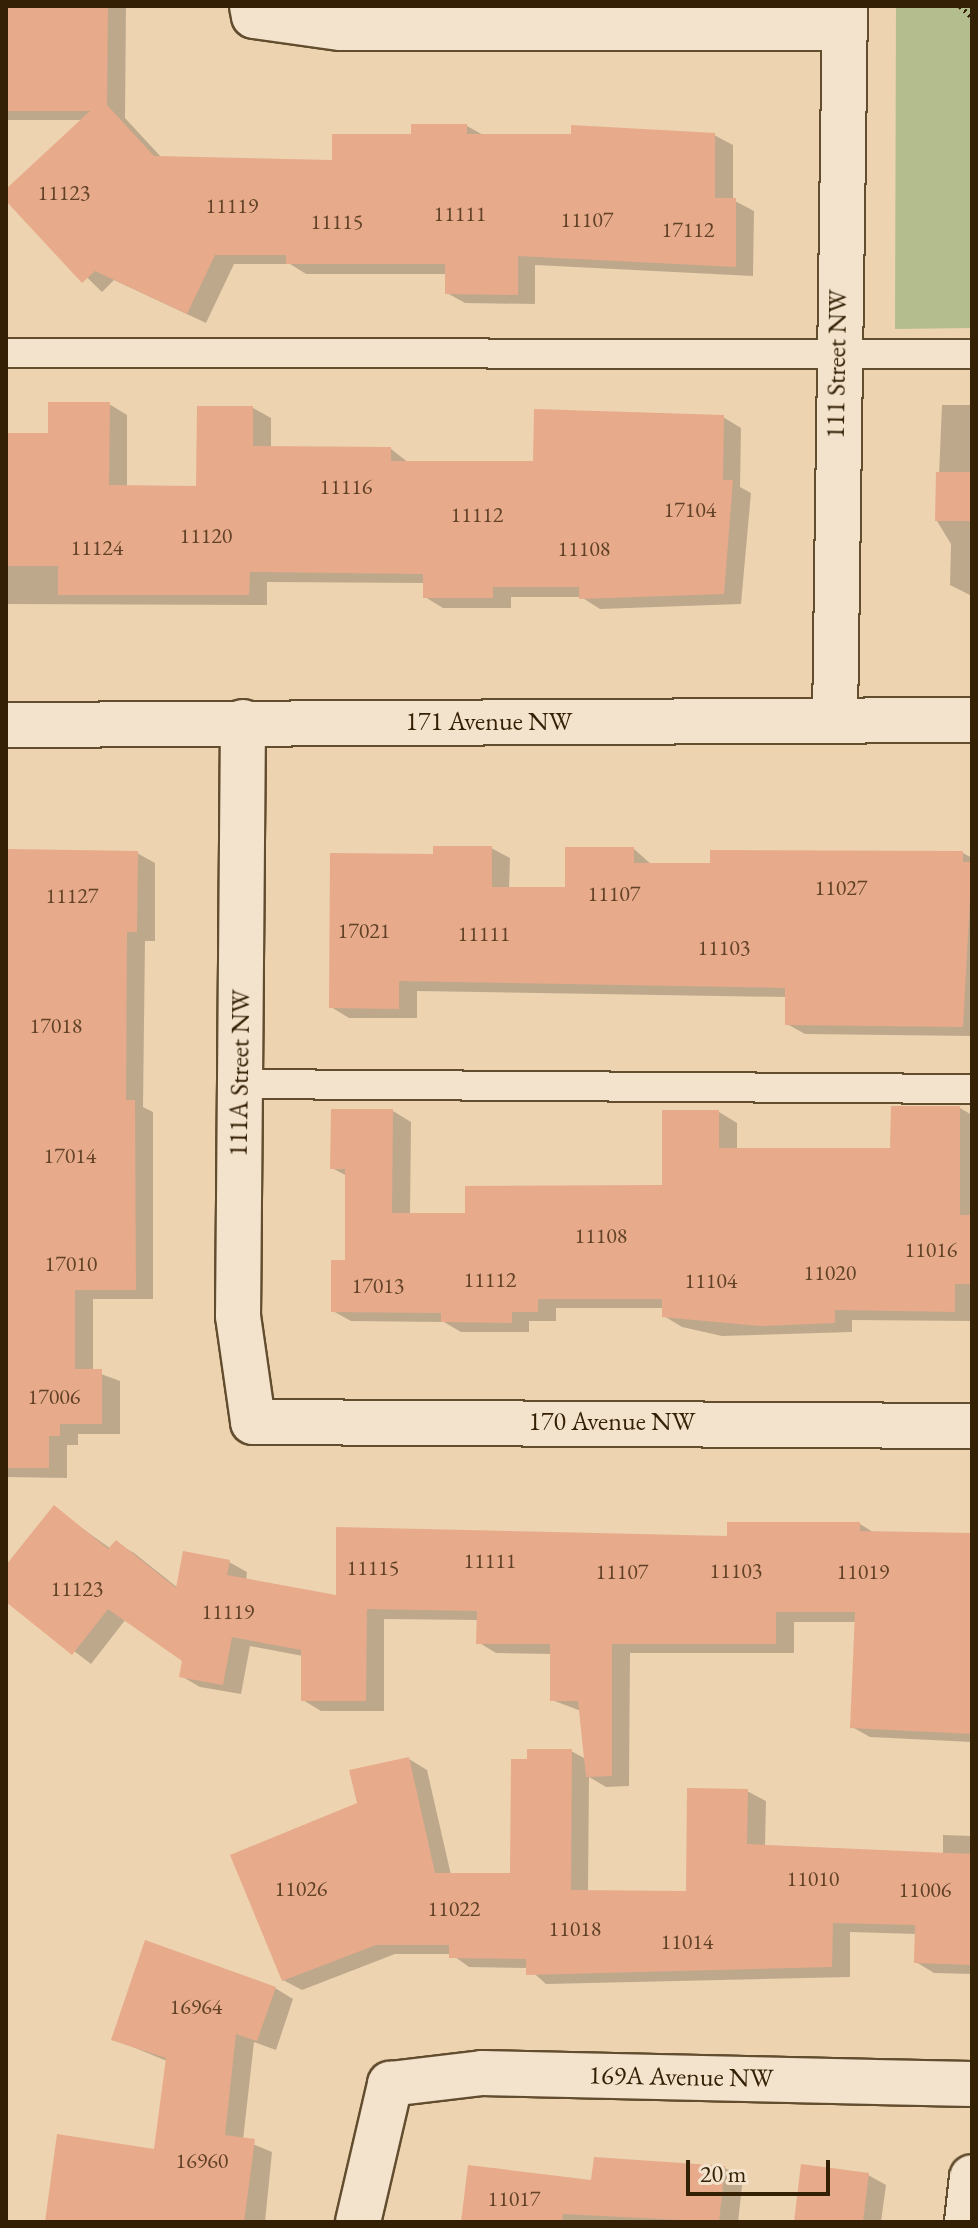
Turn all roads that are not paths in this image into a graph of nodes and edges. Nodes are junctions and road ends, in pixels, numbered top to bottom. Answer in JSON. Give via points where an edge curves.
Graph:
{"nodes":[{"id":1,"x":253,"y":11,"type":"edge"},
{"id":2,"x":845,"y":17,"type":"edge"},
{"id":3,"x":836,"y":351,"type":"junction"},
{"id":4,"x":6,"y":353,"type":"edge"},
{"id":5,"x":972,"y":354,"type":"edge"},
{"id":6,"x":972,"y":720,"type":"edge"},
{"id":7,"x":835,"y":721,"type":"junction"},
{"id":8,"x":243,"y":722,"type":"junction"},
{"id":9,"x":6,"y":725,"type":"edge"},
{"id":10,"x":240,"y":1084,"type":"junction"},
{"id":11,"x":972,"y":1089,"type":"edge"},
{"id":12,"x":253,"y":1422,"type":"joint"},
{"id":13,"x":972,"y":1426,"type":"edge"},
{"id":14,"x":972,"y":2084,"type":"edge"},
{"id":15,"x":972,"y":2177,"type":"edge"},
{"id":16,"x":358,"y":2222,"type":"edge"},
{"id":17,"x":967,"y":2222,"type":"edge"}],
"edges":[{"from":1,"to":2,"type":"street","via":[[341,28]]},
{"from":2,"to":3,"type":"street","name":"111 Street NW"},
{"from":3,"to":4,"type":"lane"},
{"from":3,"to":5,"type":"lane"},
{"from":3,"to":7,"type":"street","name":"111 Street NW"},
{"from":6,"to":7,"type":"street","name":"171 Avenue NW"},
{"from":7,"to":8,"type":"street","name":"171 Avenue NW"},
{"from":8,"to":9,"type":"street","name":"171 Avenue NW"},
{"from":8,"to":10,"type":"street","name":"111A Street NW"},
{"from":10,"to":11,"type":"lane"},
{"from":10,"to":12,"type":"street","name":"111A Street NW","via":[[238,1316]]},
{"from":12,"to":13,"type":"street","name":"170 Avenue NW"},
{"from":14,"to":16,"type":"street","name":"169A Avenue NW","via":[[482,2073],[390,2084]]},
{"from":15,"to":17,"type":"street"}]}
